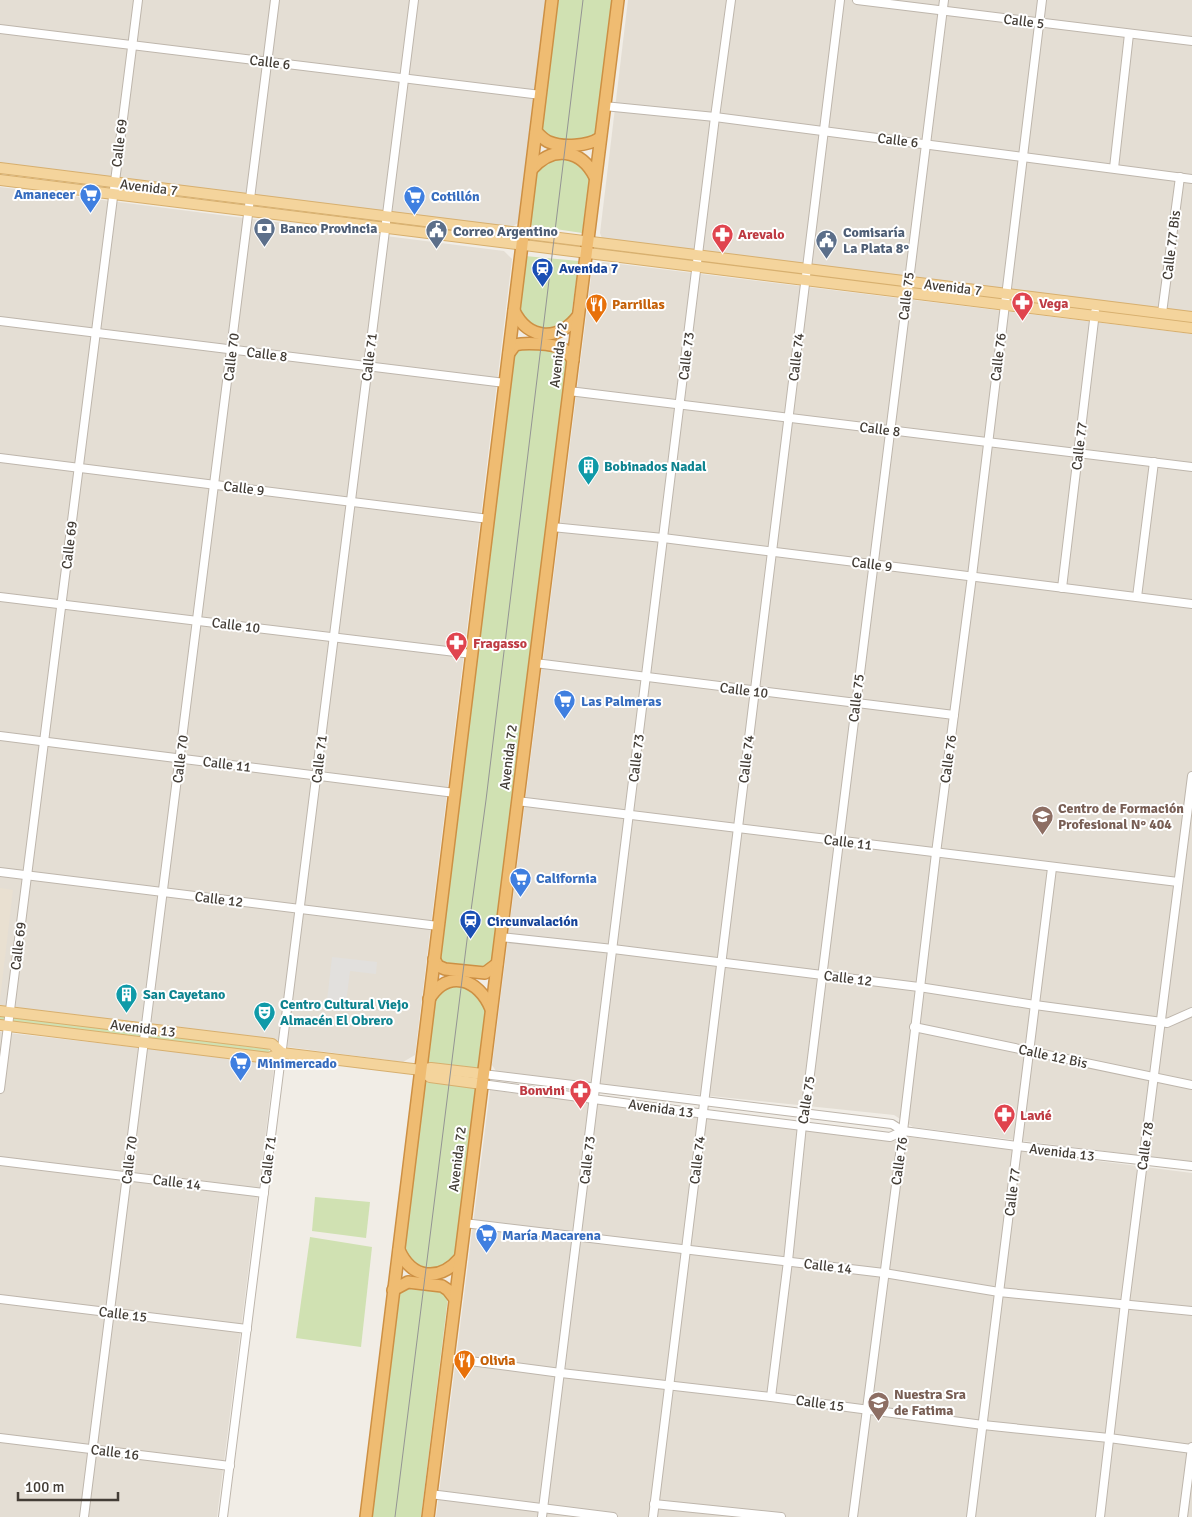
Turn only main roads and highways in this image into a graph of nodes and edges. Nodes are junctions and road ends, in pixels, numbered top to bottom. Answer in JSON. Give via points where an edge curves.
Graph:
{"nodes":[{"id":1,"x":552,"y":0,"type":"edge"},
{"id":2,"x":618,"y":0,"type":"edge"},
{"id":3,"x":536,"y":132,"type":"junction"},
{"id":4,"x":600,"y":138,"type":"junction"},
{"id":5,"x":0,"y":168,"type":"edge"},
{"id":6,"x":532,"y":169,"type":"junction"},
{"id":7,"x":595,"y":177,"type":"junction"},
{"id":8,"x":0,"y":180,"type":"edge"},
{"id":9,"x":523,"y":239,"type":"junction"},
{"id":10,"x":587,"y":247,"type":"junction"},
{"id":11,"x":514,"y":311,"type":"junction"},
{"id":12,"x":578,"y":316,"type":"junction"},
{"id":13,"x":1192,"y":317,"type":"edge"},
{"id":14,"x":1192,"y":328,"type":"edge"},
{"id":15,"x":509,"y":353,"type":"junction"},
{"id":16,"x":573,"y":360,"type":"junction"},
{"id":17,"x":434,"y":959,"type":"junction"},
{"id":18,"x":497,"y":964,"type":"junction"},
{"id":19,"x":429,"y":999,"type":"junction"},
{"id":20,"x":491,"y":1009,"type":"junction"},
{"id":21,"x":5,"y":1012,"type":"edge"},
{"id":22,"x":4,"y":1026,"type":"edge"},
{"id":23,"x":282,"y":1054,"type":"junction"},
{"id":24,"x":420,"y":1070,"type":"junction"},
{"id":25,"x":482,"y":1079,"type":"junction"},
{"id":26,"x":399,"y":1250,"type":"junction"},
{"id":27,"x":460,"y":1258,"type":"junction"},
{"id":28,"x":394,"y":1290,"type":"junction"},
{"id":29,"x":455,"y":1299,"type":"junction"},
{"id":30,"x":366,"y":1517,"type":"edge"},
{"id":31,"x":428,"y":1517,"type":"edge"}],
"edges":[{"from":1,"to":3,"type":"highway"},
{"from":2,"to":4,"type":"highway","name":"Avenida 72"},
{"from":3,"to":4,"type":"highway","via":[[548,142],[565,144],[585,145]]},
{"from":3,"to":6,"type":"highway"},
{"from":4,"to":7,"type":"highway","name":"Avenida 72"},
{"from":5,"to":9,"type":"main road","name":"Avenida 7","via":[[387,216]]},
{"from":6,"to":7,"type":"highway","via":[[546,157],[564,153],[583,160]]},
{"from":6,"to":9,"type":"highway"},
{"from":7,"to":10,"type":"highway","name":"Avenida 72"},
{"from":8,"to":9,"type":"main road","name":"Avenida 7","via":[[385,228]]},
{"from":9,"to":10,"type":"main road","name":"Avenida 7"},
{"from":9,"to":11,"type":"highway"},
{"from":10,"to":12,"type":"highway","name":"Avenida 72"},
{"from":10,"to":13,"type":"main road","name":"Avenida 7","via":[[698,255]]},
{"from":10,"to":14,"type":"main road","name":"Avenida 7","via":[[697,266]]},
{"from":11,"to":12,"type":"highway","via":[[524,326],[542,334],[563,330]]},
{"from":11,"to":15,"type":"highway"},
{"from":12,"to":16,"type":"highway","name":"Avenida 72"},
{"from":15,"to":16,"type":"highway","via":[[515,345],[523,343],[560,347]]},
{"from":15,"to":17,"type":"highway"},
{"from":16,"to":18,"type":"highway","name":"Avenida 72"},
{"from":17,"to":18,"type":"highway","via":[[445,970],[485,973]]},
{"from":17,"to":19,"type":"highway"},
{"from":18,"to":20,"type":"highway","name":"Avenida 72"},
{"from":19,"to":20,"type":"highway","via":[[444,984],[462,981],[478,987]]},
{"from":19,"to":24,"type":"highway"},
{"from":20,"to":25,"type":"highway","name":"Avenida 72"},
{"from":21,"to":23,"type":"main road","name":"Avenida 13","via":[[272,1044]]},
{"from":22,"to":23,"type":"main road","name":"Avenida 13","via":[[269,1058]]},
{"from":23,"to":24,"type":"main road","name":"Avenida 13"},
{"from":24,"to":25,"type":"main road","name":"Avenida 13","via":[[430,1077]]},
{"from":24,"to":26,"type":"highway"},
{"from":25,"to":27,"type":"highway","name":"Avenida 72"},
{"from":26,"to":27,"type":"highway","via":[[410,1267],[426,1274],[445,1271]]},
{"from":26,"to":28,"type":"highway"},
{"from":27,"to":29,"type":"highway","name":"Avenida 72"},
{"from":28,"to":29,"type":"highway","via":[[408,1282],[442,1286]]},
{"from":28,"to":30,"type":"highway"},
{"from":29,"to":31,"type":"highway","name":"Avenida 72"}]}
